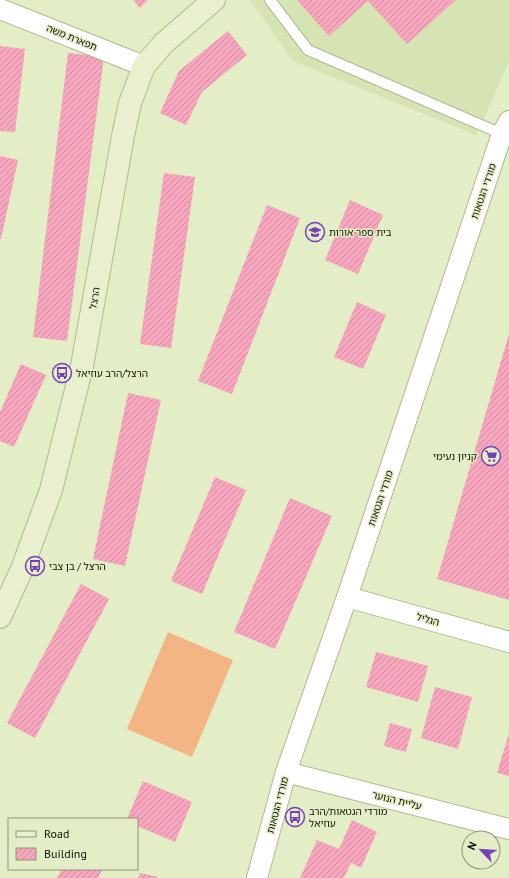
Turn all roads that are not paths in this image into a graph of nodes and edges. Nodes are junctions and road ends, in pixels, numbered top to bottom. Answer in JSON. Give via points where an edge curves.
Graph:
{"nodes":[{"id":1,"x":214,"y":0,"type":"edge"},
{"id":2,"x":270,"y":0,"type":"edge"},
{"id":3,"x":0,"y":9,"type":"edge"},
{"id":4,"x":144,"y":66,"type":"junction"},
{"id":5,"x":506,"y":127,"type":"edge"},
{"id":6,"x":347,"y":597,"type":"junction"},
{"id":7,"x":0,"y":617,"type":"edge"},
{"id":8,"x":509,"y":642,"type":"edge"},
{"id":9,"x":286,"y":772,"type":"junction"},
{"id":10,"x":509,"y":829,"type":"edge"},
{"id":11,"x":257,"y":878,"type":"edge"}],
"edges":[{"from":1,"to":4,"type":"street","name":"הרצל","via":[[164,43]]},
{"from":2,"to":5,"type":"lane","via":[[308,50]]},
{"from":3,"to":4,"type":"street","name":"תפארת משה"},
{"from":4,"to":7,"type":"street","name":"הרצל","via":[[130,103],[122,136],[82,366],[51,490],[22,569]]},
{"from":5,"to":6,"type":"street","name":"מורדי הגטאות"},
{"from":6,"to":8,"type":"street","name":"הגליל"},
{"from":6,"to":9,"type":"street","name":"מורדי הגטאות"},
{"from":9,"to":10,"type":"street","name":"עליית הנוער"},
{"from":9,"to":11,"type":"street","name":"מורדי הגטאות"}]}
